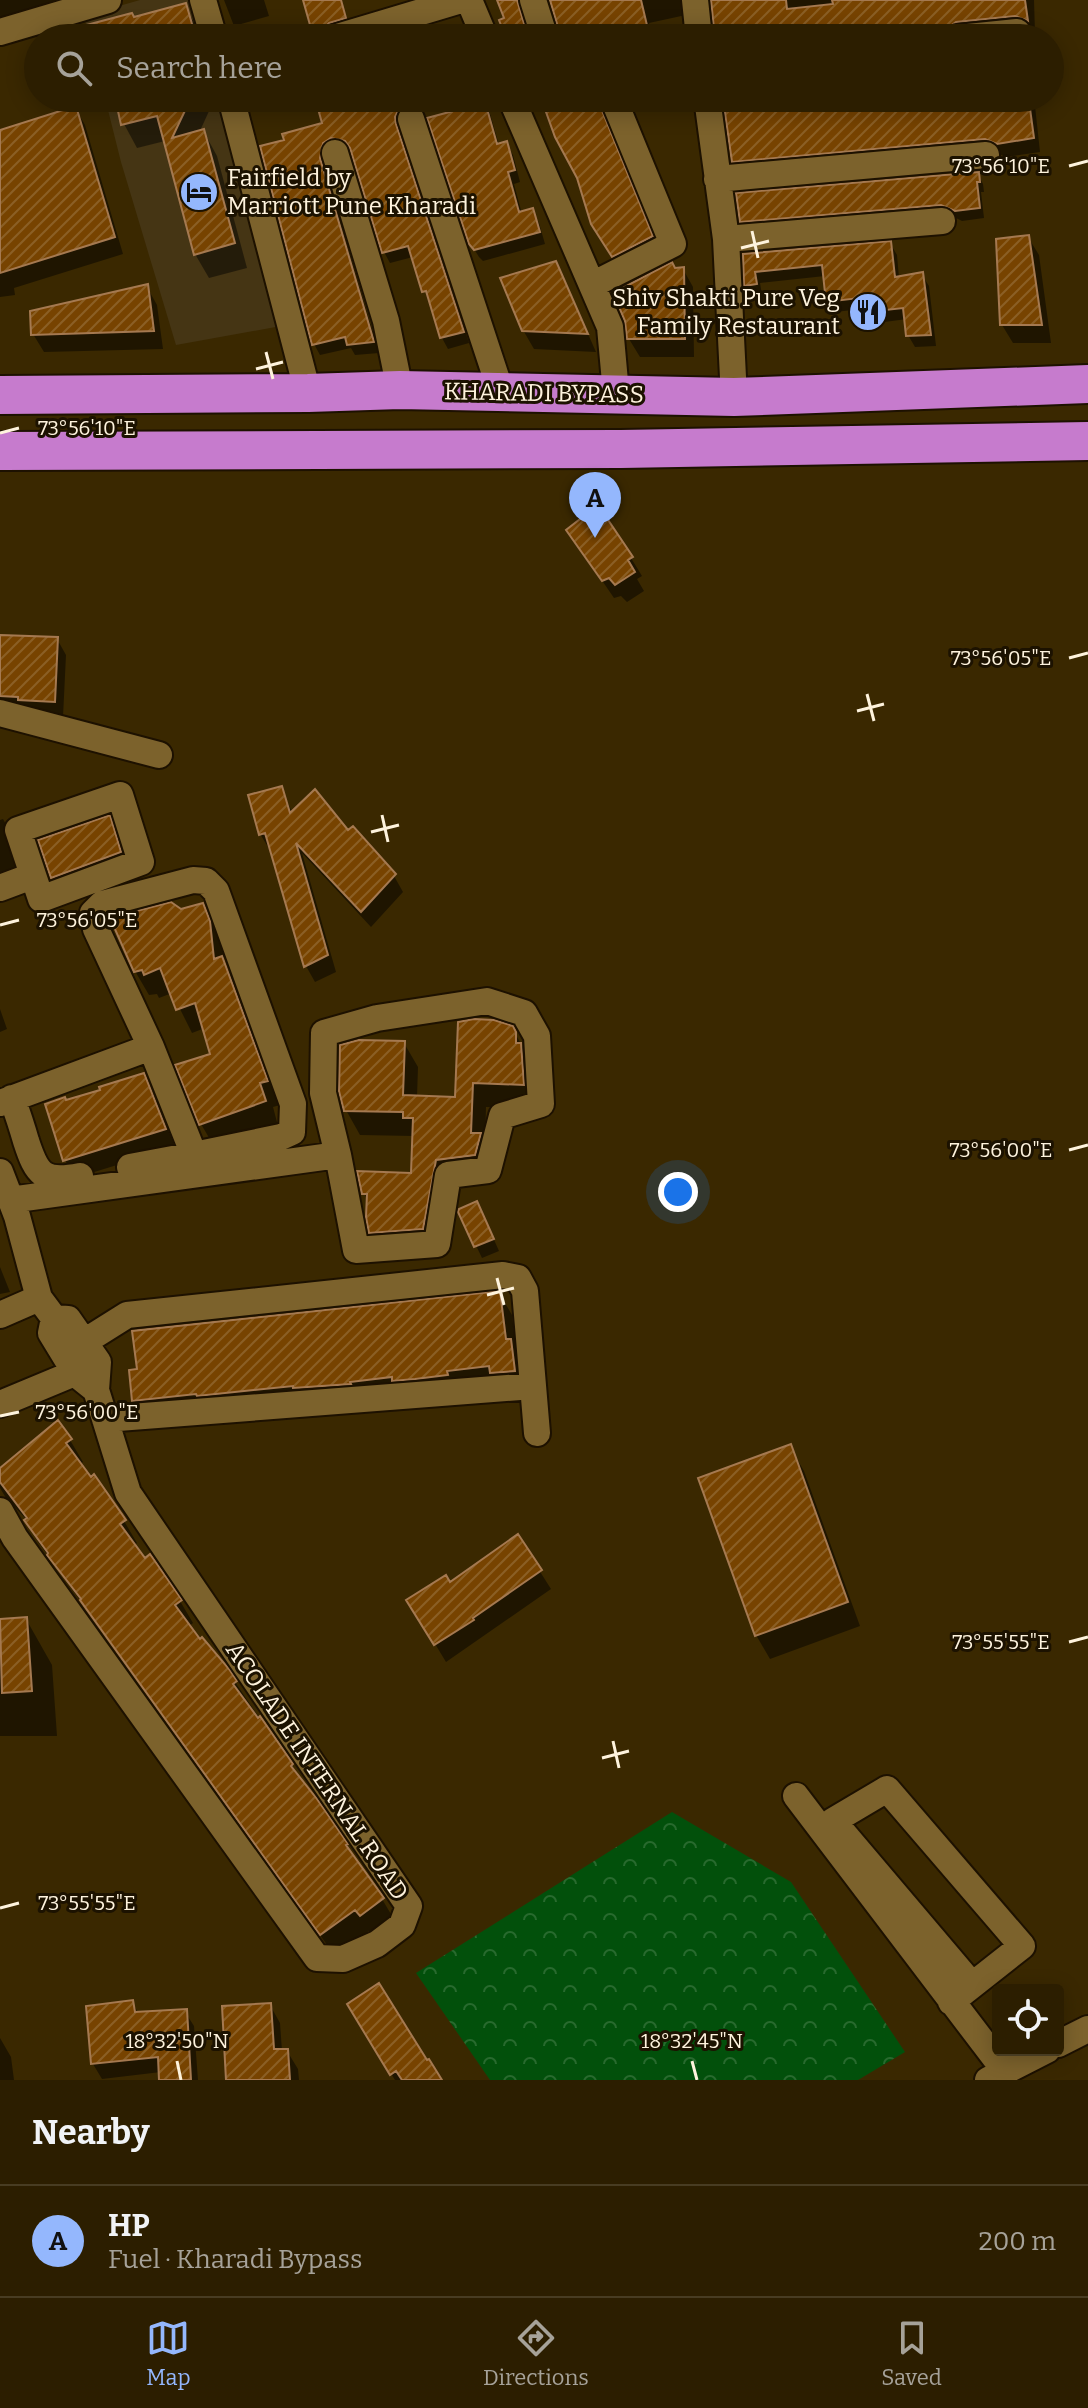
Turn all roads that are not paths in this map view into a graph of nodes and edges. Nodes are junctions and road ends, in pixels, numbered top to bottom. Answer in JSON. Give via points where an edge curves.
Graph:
{"nodes":[{"id":1,"x":203,"y":0,"type":"edge"},
{"id":2,"x":461,"y":0,"type":"edge"},
{"id":3,"x":469,"y":0,"type":"edge"},
{"id":4,"x":533,"y":0,"type":"edge"},
{"id":5,"x":695,"y":0,"type":"edge"},
{"id":6,"x":100,"y":1,"type":"edge"},
{"id":7,"x":26,"y":24,"type":"edge"},
{"id":8,"x":210,"y":24,"type":"edge"},
{"id":9,"x":381,"y":24,"type":"edge"},
{"id":10,"x":479,"y":24,"type":"edge"},
{"id":11,"x":540,"y":24,"type":"edge"},
{"id":12,"x":698,"y":24,"type":"edge"},
{"id":13,"x":24,"y":25,"type":"edge"},
{"id":14,"x":0,"y":32,"type":"edge"},
{"id":15,"x":235,"y":112,"type":"edge"},
{"id":16,"x":517,"y":112,"type":"edge"},
{"id":17,"x":619,"y":112,"type":"edge"},
{"id":18,"x":709,"y":112,"type":"edge"},
{"id":19,"x":411,"y":119,"type":"dead end"},
{"id":20,"x":335,"y":153,"type":"dead end"},
{"id":21,"x":986,"y":155,"type":"dead end"},
{"id":22,"x":717,"y":179,"type":"junction"},
{"id":23,"x":942,"y":221,"type":"dead end"},
{"id":24,"x":726,"y":239,"type":"junction"},
{"id":25,"x":592,"y":285,"type":"junction"},
{"id":26,"x":1088,"y":384,"type":"edge"},
{"id":27,"x":400,"y":390,"type":"junction"},
{"id":28,"x":501,"y":392,"type":"junction"},
{"id":29,"x":308,"y":393,"type":"junction"},
{"id":30,"x":616,"y":393,"type":"junction"},
{"id":31,"x":0,"y":395,"type":"edge"},
{"id":32,"x":734,"y":397,"type":"junction"},
{"id":33,"x":1088,"y":441,"type":"edge"},
{"id":34,"x":0,"y":451,"type":"edge"},
{"id":35,"x":0,"y":713,"type":"edge"},
{"id":36,"x":159,"y":755,"type":"dead end"},
{"id":37,"x":32,"y":876,"type":"junction"},
{"id":38,"x":0,"y":888,"type":"edge"},
{"id":39,"x":151,"y":1047,"type":"junction"},
{"id":40,"x":6,"y":1100,"type":"edge"},
{"id":41,"x":194,"y":1155,"type":"junction"},
{"id":42,"x":338,"y":1155,"type":"junction"},
{"id":43,"x":0,"y":1172,"type":"edge"},
{"id":44,"x":9,"y":1212,"type":"edge"},
{"id":45,"x":47,"y":1308,"type":"junction"},
{"id":46,"x":0,"y":1315,"type":"edge"},
{"id":47,"x":88,"y":1367,"type":"junction"},
{"id":48,"x":533,"y":1386,"type":"junction"},
{"id":49,"x":0,"y":1404,"type":"edge"},
{"id":50,"x":105,"y":1419,"type":"junction"},
{"id":51,"x":537,"y":1433,"type":"dead end"},
{"id":52,"x":0,"y":1511,"type":"edge"},
{"id":53,"x":796,"y":1796,"type":"dead end"},
{"id":54,"x":972,"y":1985,"type":"junction"},
{"id":55,"x":951,"y":2002,"type":"junction"},
{"id":56,"x":1088,"y":2029,"type":"edge"},
{"id":57,"x":1064,"y":2041,"type":"edge"},
{"id":58,"x":1035,"y":2056,"type":"edge"},
{"id":59,"x":996,"y":2076,"type":"edge"}],
"edges":[{"from":1,"to":8,"type":"street"},
{"from":2,"to":9,"type":"street"},
{"from":3,"to":10,"type":"street"},
{"from":4,"to":11,"type":"street"},
{"from":5,"to":12,"type":"street"},
{"from":6,"to":7,"type":"street"},
{"from":13,"to":14,"type":"street"},
{"from":15,"to":29,"type":"street"},
{"from":16,"to":25,"type":"street"},
{"from":17,"to":25,"type":"street","via":[[673,244]]},
{"from":18,"to":22,"type":"street"},
{"from":19,"to":28,"type":"street"},
{"from":20,"to":27,"type":"street","via":[[386,321]]},
{"from":21,"to":22,"type":"street"},
{"from":22,"to":24,"type":"street"},
{"from":23,"to":24,"type":"street"},
{"from":24,"to":32,"type":"street"},
{"from":25,"to":30,"type":"street","via":[[610,327]]},
{"from":26,"to":32,"type":"highway","name":"KHARADI BYPASS"},
{"from":27,"to":28,"type":"highway","name":"KHARADI BYPASS"},
{"from":27,"to":29,"type":"highway","name":"KHARADI BYPASS"},
{"from":28,"to":30,"type":"highway","name":"KHARADI BYPASS"},
{"from":29,"to":31,"type":"highway","name":"KHARADI BYPASS"},
{"from":30,"to":32,"type":"highway","name":"KHARADI BYPASS"},
{"from":33,"to":34,"type":"highway"},
{"from":35,"to":36,"type":"street"},
{"from":37,"to":37,"type":"street","via":[[41,899],[141,862],[120,795],[18,830]]},
{"from":37,"to":38,"type":"street"},
{"from":39,"to":40,"type":"street"},
{"from":39,"to":41,"type":"street"},
{"from":39,"to":41,"type":"street","via":[[93,913],[102,904],[206,881],[216,891],[293,1104],[294,1120],[292,1132],[281,1137]]},
{"from":40,"to":41,"type":"street","via":[[35,1169],[59,1180]]},
{"from":42,"to":42,"type":"street","via":[[323,1093],[324,1033],[377,1018],[487,1001],[524,1013],[537,1036],[541,1104],[502,1116],[488,1170],[448,1175],[437,1244],[356,1250]]},
{"from":42,"to":44,"type":"street"},
{"from":43,"to":44,"type":"street","name":"ACOLADE INTERNAL ROAD"},
{"from":44,"to":45,"type":"street","name":"ACOLADE INTERNAL ROAD"},
{"from":45,"to":46,"type":"street"},
{"from":45,"to":47,"type":"street","name":"ACOLADE INTERNAL ROAD","via":[[51,1333]]},
{"from":47,"to":48,"type":"street","via":[[127,1315],[503,1275],[518,1278],[525,1291]]},
{"from":47,"to":49,"type":"street"},
{"from":47,"to":50,"type":"street","name":"ACOLADE INTERNAL ROAD"},
{"from":48,"to":50,"type":"street"},
{"from":48,"to":51,"type":"street"},
{"from":50,"to":52,"type":"street","name":"ACOLADE INTERNAL ROAD","via":[[128,1493],[409,1906],[402,1925],[343,1959],[317,1958]]},
{"from":53,"to":55,"type":"street"},
{"from":54,"to":54,"type":"street","via":[[1022,1946],[887,1789],[833,1821]]},
{"from":54,"to":55,"type":"street"},
{"from":55,"to":59,"type":"street"},
{"from":56,"to":57,"type":"street"},
{"from":58,"to":59,"type":"street"}]}
